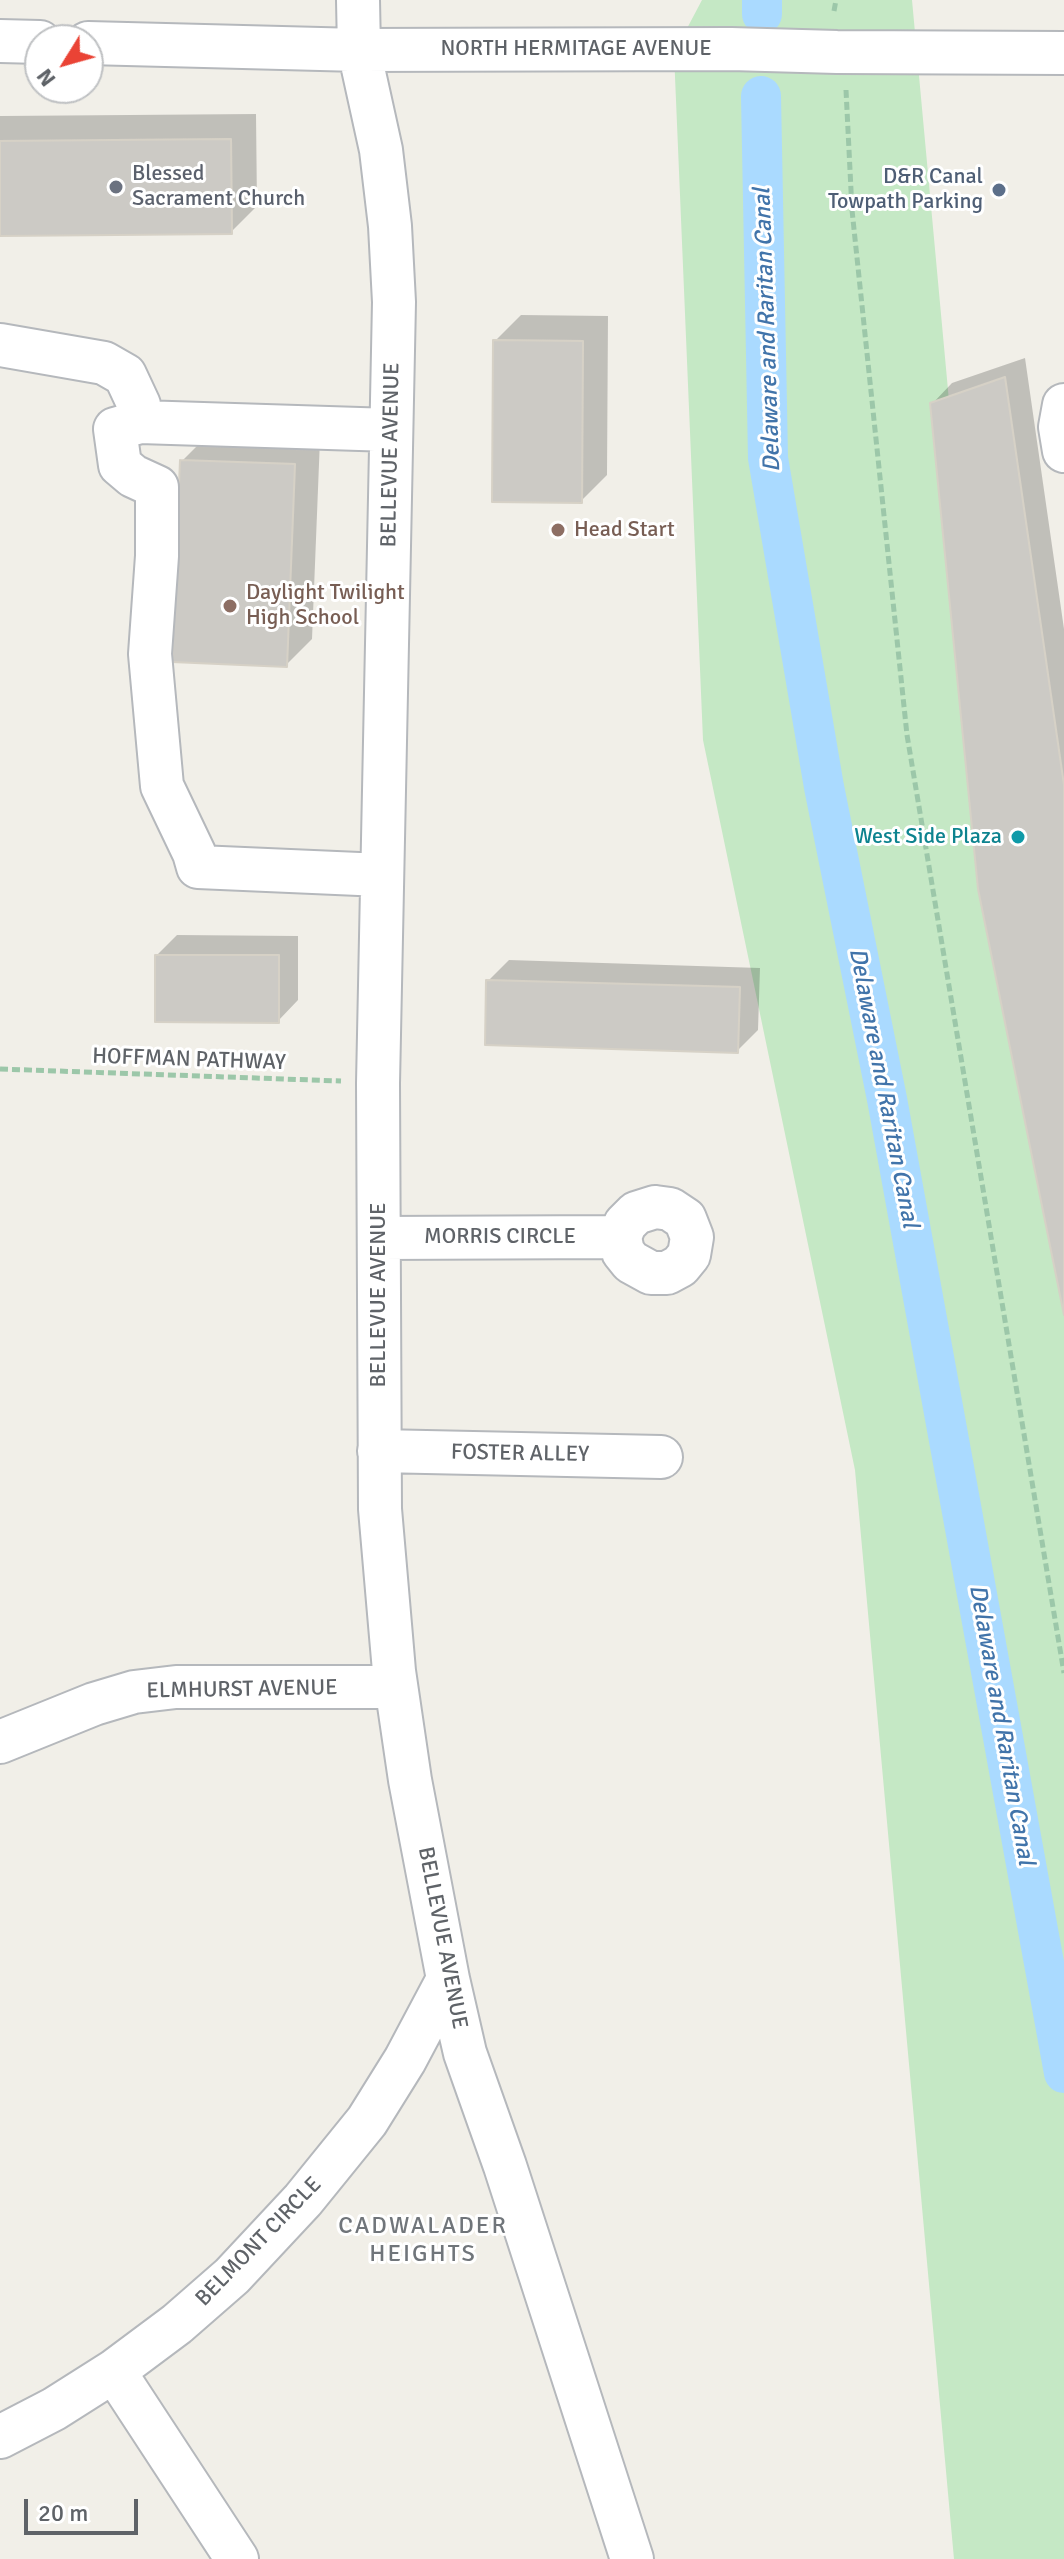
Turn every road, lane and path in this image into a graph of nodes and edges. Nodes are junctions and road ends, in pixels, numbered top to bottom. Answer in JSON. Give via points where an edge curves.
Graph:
{"nodes":[{"id":1,"x":358,"y":0,"type":"edge"},
{"id":2,"x":0,"y":41,"type":"edge"},
{"id":3,"x":24,"y":42,"type":"edge"},
{"id":4,"x":104,"y":43,"type":"edge"},
{"id":5,"x":359,"y":50,"type":"junction"},
{"id":6,"x":1064,"y":53,"type":"edge"},
{"id":7,"x":845,"y":87,"type":"dead end"},
{"id":8,"x":0,"y":345,"type":"edge"},
{"id":9,"x":1064,"y":405,"type":"edge"},
{"id":10,"x":140,"y":422,"type":"junction"},
{"id":11,"x":391,"y":430,"type":"junction"},
{"id":12,"x":1064,"y":451,"type":"edge"},
{"id":13,"x":382,"y":875,"type":"junction"},
{"id":14,"x":0,"y":1069,"type":"edge"},
{"id":15,"x":378,"y":1083,"type":"junction"},
{"id":16,"x":620,"y":1237,"type":"dead end"},
{"id":17,"x":380,"y":1238,"type":"junction"},
{"id":18,"x":379,"y":1451,"type":"junction"},
{"id":19,"x":661,"y":1457,"type":"dead end"},
{"id":20,"x":1064,"y":1673,"type":"edge"},
{"id":21,"x":396,"y":1687,"type":"junction"},
{"id":22,"x":0,"y":1742,"type":"edge"},
{"id":23,"x":448,"y":1979,"type":"junction"},
{"id":24,"x":114,"y":2371,"type":"junction"},
{"id":25,"x":0,"y":2437,"type":"edge"},
{"id":26,"x":237,"y":2559,"type":"edge"},
{"id":27,"x":632,"y":2559,"type":"edge"}],
"edges":[{"from":1,"to":5,"type":"street","name":"BELLEVUE AVENUE"},
{"from":2,"to":3,"type":"street"},
{"from":4,"to":5,"type":"street","name":"NORTH HERMITAGE AVENUE"},
{"from":5,"to":6,"type":"street","name":"NORTH HERMITAGE AVENUE"},
{"from":5,"to":11,"type":"street","name":"BELLEVUE AVENUE","via":[[381,150],[390,226]]},
{"from":7,"to":20,"type":"path","via":[[852,210],[907,735]]},
{"from":8,"to":10,"type":"street","via":[[104,363],[125,375],[139,405]]},
{"from":9,"to":12,"type":"street"},
{"from":10,"to":11,"type":"street"},
{"from":10,"to":13,"type":"street","via":[[115,429],[118,453],[126,471],[157,487],[150,654],[162,786],[198,867]]},
{"from":11,"to":13,"type":"street","name":"BELLEVUE AVENUE"},
{"from":13,"to":15,"type":"street","name":"BELLEVUE AVENUE"},
{"from":14,"to":15,"type":"path","name":"HOFFMAN PATHWAY"},
{"from":15,"to":17,"type":"street","name":"BELLEVUE AVENUE"},
{"from":16,"to":17,"type":"street","name":"MORRIS CIRCLE"},
{"from":17,"to":18,"type":"street","name":"BELLEVUE AVENUE"},
{"from":18,"to":19,"type":"street","name":"FOSTER ALLEY"},
{"from":18,"to":21,"type":"street","name":"BELLEVUE AVENUE"},
{"from":21,"to":22,"type":"street","name":"ELMHURST AVENUE","via":[[176,1687],[134,1692]]},
{"from":21,"to":23,"type":"street","name":"BELLEVUE AVENUE"},
{"from":23,"to":24,"type":"street","name":"BELMONT CIRCLE","via":[[367,2121],[303,2200],[232,2276]]},
{"from":23,"to":27,"type":"street","name":"BELLEVUE AVENUE","via":[[465,2053]]},
{"from":24,"to":25,"type":"street","name":"BELMONT CIRCLE"},
{"from":24,"to":26,"type":"street"}]}
